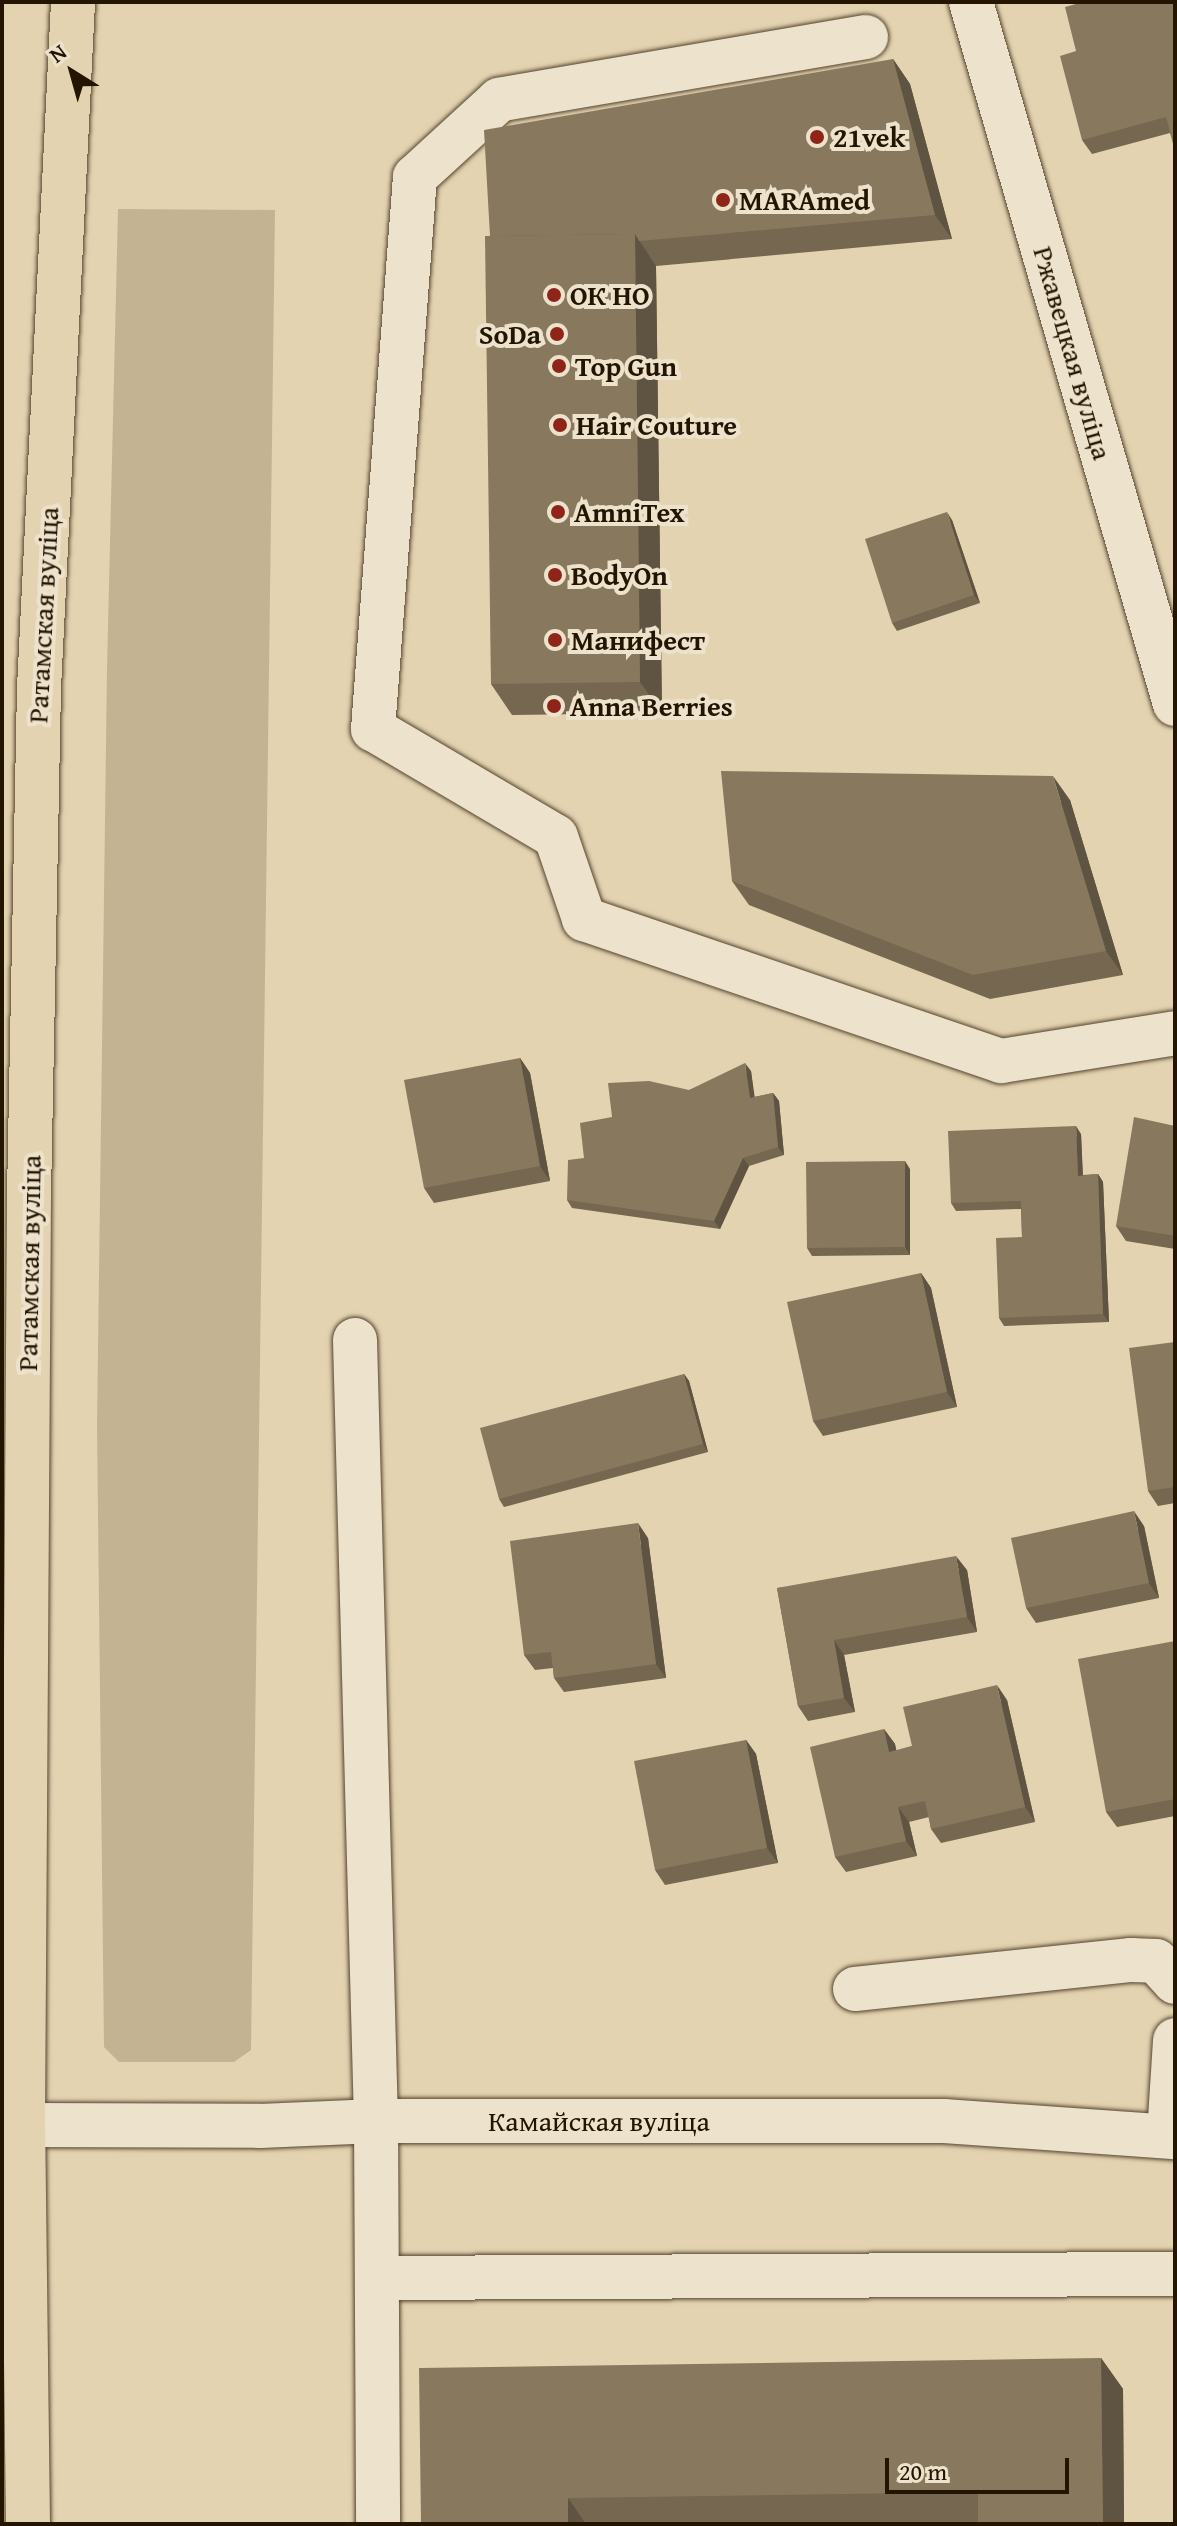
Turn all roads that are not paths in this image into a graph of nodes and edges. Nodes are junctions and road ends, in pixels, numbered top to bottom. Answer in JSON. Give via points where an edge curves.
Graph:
{"nodes":[{"id":1,"x":73,"y":2,"type":"edge"},
{"id":2,"x":971,"y":2,"type":"edge"},
{"id":3,"x":866,"y":37,"type":"dead end"},
{"id":4,"x":1175,"y":704,"type":"edge"},
{"id":5,"x":1175,"y":1033,"type":"edge"},
{"id":6,"x":355,"y":1340,"type":"dead end"},
{"id":7,"x":1175,"y":1982,"type":"edge"},
{"id":8,"x":855,"y":1989,"type":"dead end"},
{"id":9,"x":1175,"y":2040,"type":"edge"},
{"id":10,"x":376,"y":2121,"type":"junction"},
{"id":11,"x":23,"y":2125,"type":"junction"},
{"id":12,"x":1172,"y":2137,"type":"edge"},
{"id":13,"x":1175,"y":2274,"type":"edge"},
{"id":14,"x":377,"y":2278,"type":"junction"},
{"id":15,"x":28,"y":2524,"type":"edge"},
{"id":16,"x":378,"y":2524,"type":"edge"}],
"edges":[{"from":1,"to":11,"type":"main road","name":"Ратамская вуліца","via":[[39,688],[29,1195]]},
{"from":2,"to":4,"type":"street","name":"Ржавецкая вуліца"},
{"from":3,"to":5,"type":"street","via":[[499,100],[415,177],[373,729],[556,837],[584,919],[1001,1061]]},
{"from":6,"to":10,"type":"street"},
{"from":7,"to":8,"type":"street","via":[[1156,1961],[1131,1960]]},
{"from":9,"to":12,"type":"street"},
{"from":10,"to":11,"type":"street","name":"Камайская вуліца"},
{"from":10,"to":12,"type":"street","name":"Камайская вуліца","via":[[944,2121]]},
{"from":10,"to":14,"type":"street"},
{"from":11,"to":15,"type":"main road","name":"Ратамская вуліца"},
{"from":13,"to":14,"type":"street"},
{"from":14,"to":16,"type":"street"}]}
